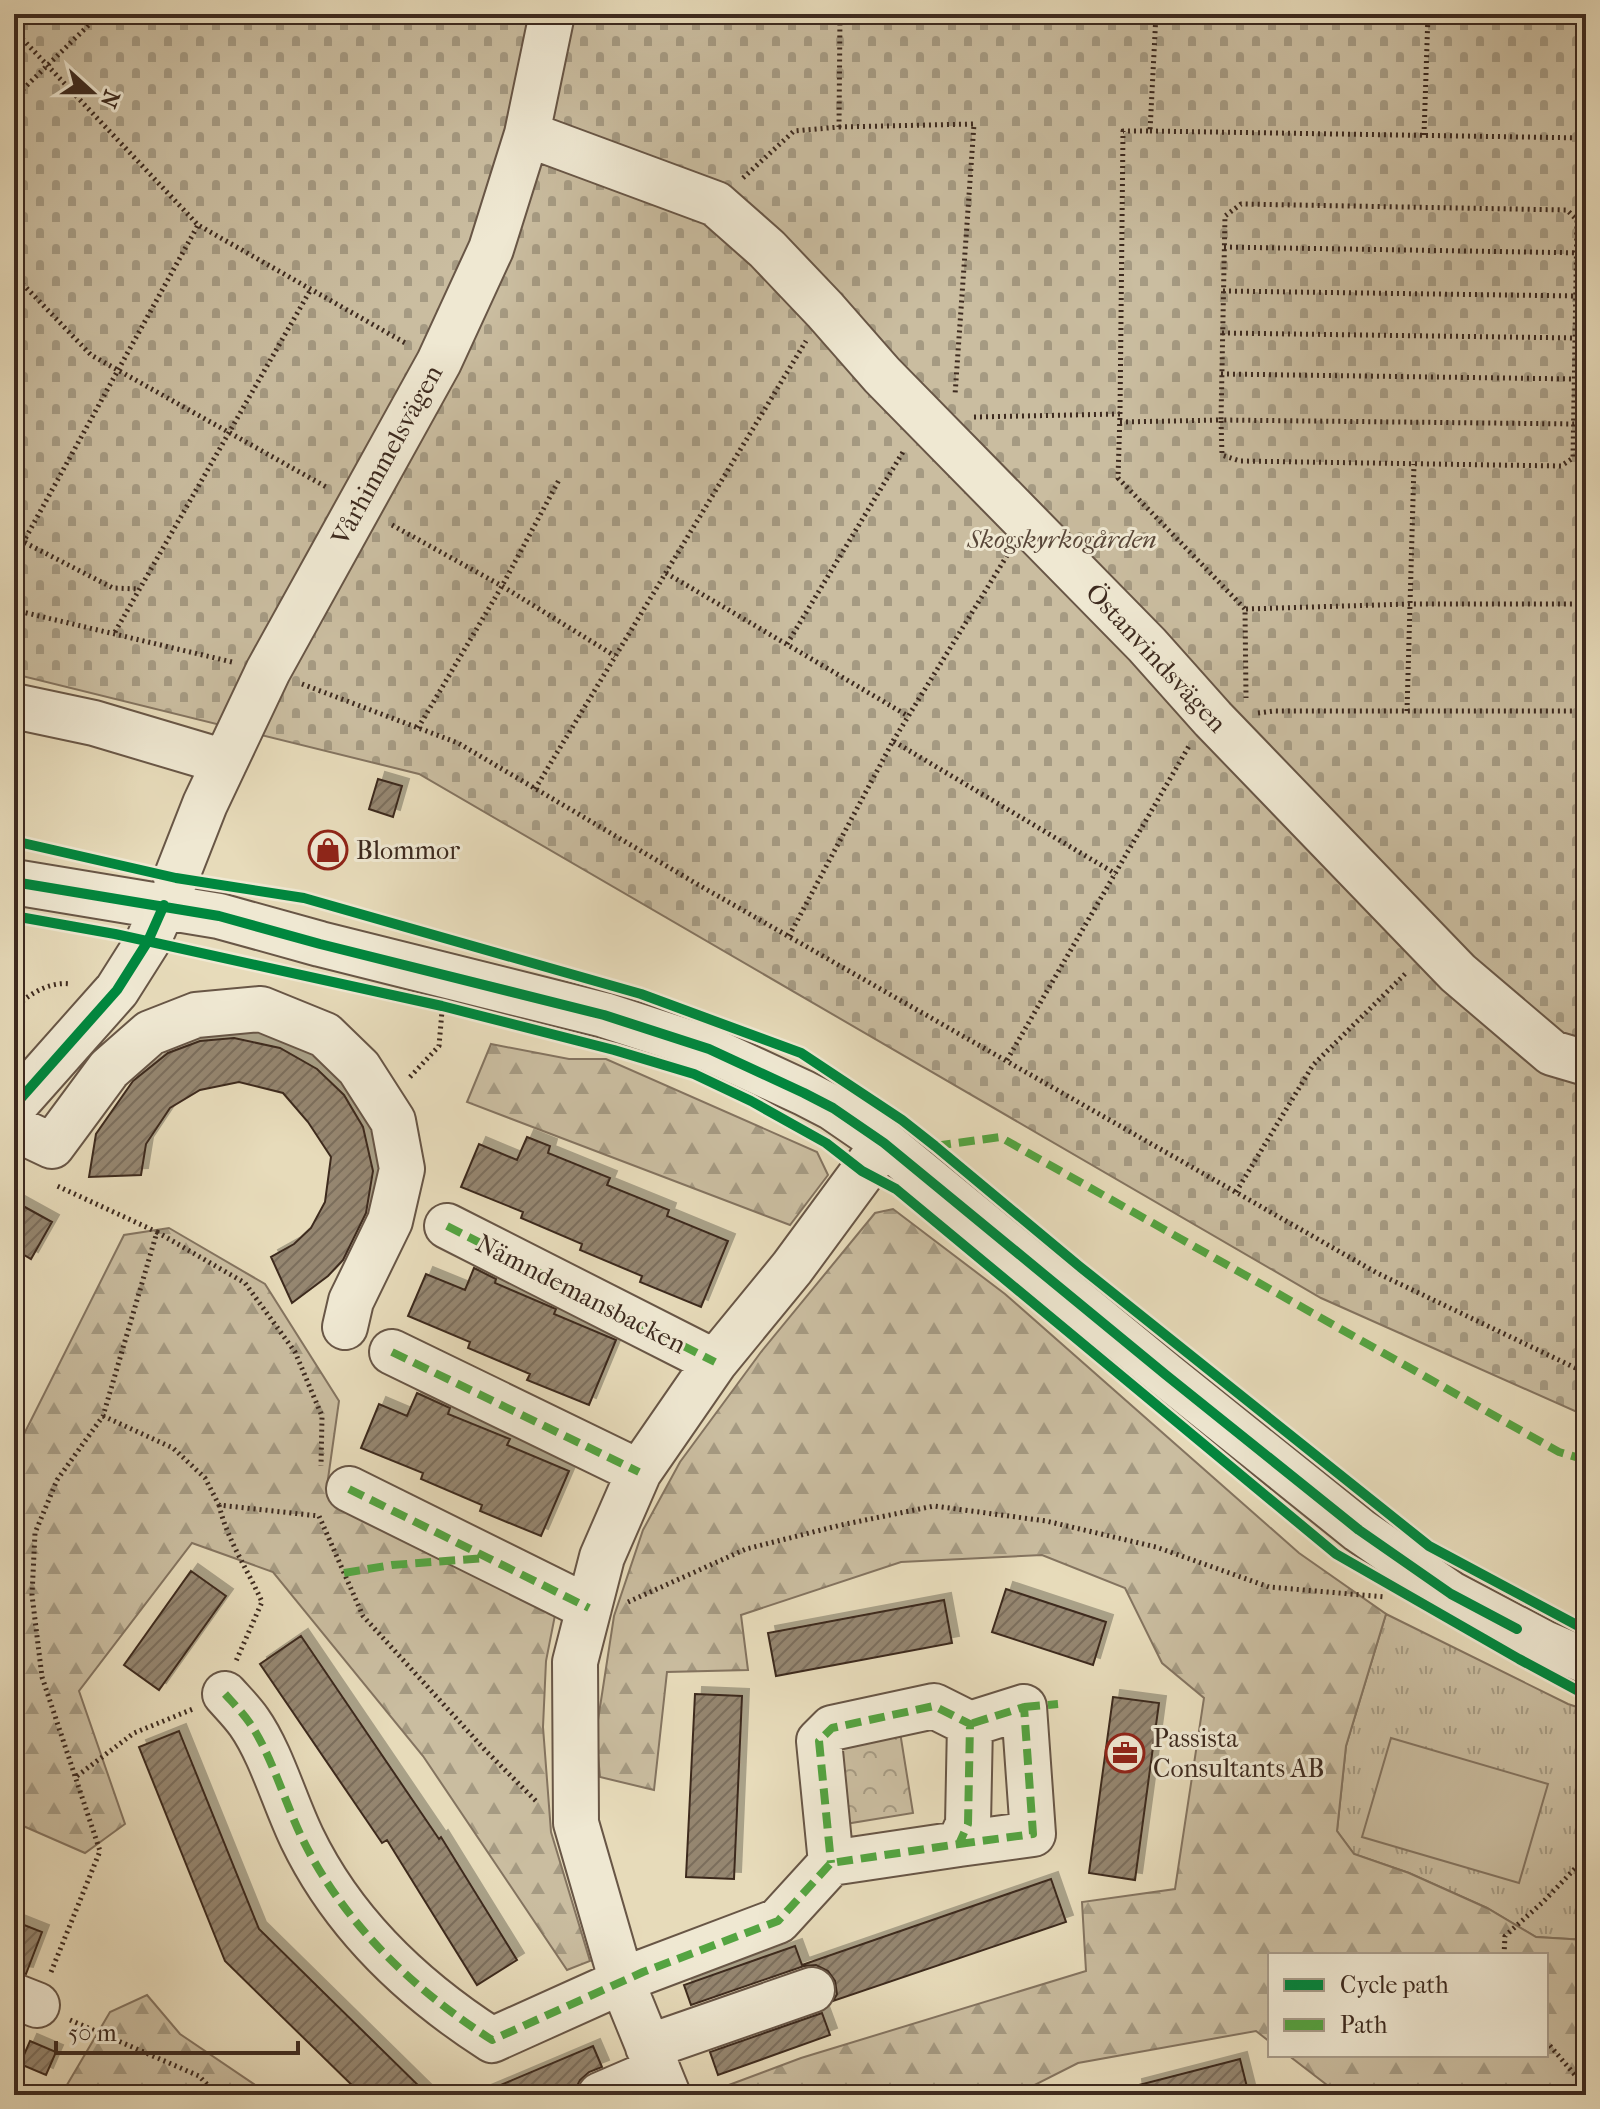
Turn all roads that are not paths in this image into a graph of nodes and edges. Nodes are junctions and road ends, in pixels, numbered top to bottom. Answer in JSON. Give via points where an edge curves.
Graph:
{"nodes":[{"id":1,"x":552,"y":14,"type":"edge"},
{"id":2,"x":527,"y":134,"type":"junction"},
{"id":3,"x":14,"y":706,"type":"edge"},
{"id":4,"x":225,"y":762,"type":"junction"},
{"id":5,"x":14,"y":882,"type":"edge"},
{"id":6,"x":170,"y":892,"type":"junction"},
{"id":7,"x":1586,"y":1063,"type":"edge"},
{"id":8,"x":14,"y":1106,"type":"edge"},
{"id":9,"x":14,"y":1128,"type":"edge"},
{"id":10,"x":884,"y":1143,"type":"junction"},
{"id":11,"x":447,"y":1226,"type":"dead end"},
{"id":12,"x":345,"y":1327,"type":"dead end"},
{"id":13,"x":392,"y":1352,"type":"dead end"},
{"id":14,"x":715,"y":1362,"type":"junction"},
{"id":15,"x":639,"y":1472,"type":"junction"},
{"id":16,"x":327,"y":1495,"type":"road end"},
{"id":17,"x":606,"y":1606,"type":"junction"},
{"id":18,"x":1586,"y":1661,"type":"edge"},
{"id":19,"x":225,"y":1694,"type":"road end"},
{"id":20,"x":970,"y":1724,"type":"junction"},
{"id":21,"x":959,"y":1844,"type":"junction"},
{"id":22,"x":831,"y":1863,"type":"junction"},
{"id":23,"x":622,"y":1982,"type":"junction"},
{"id":24,"x":812,"y":1990,"type":"dead end"},
{"id":25,"x":658,"y":2071,"type":"edge"},
{"id":26,"x":600,"y":2095,"type":"edge"}],
"edges":[{"from":1,"to":2,"type":"street","name":"Vårhimmelsvägen"},
{"from":2,"to":4,"type":"street","name":"Vårhimmelsvägen","via":[[491,249],[439,362],[268,671]]},
{"from":2,"to":7,"type":"street","name":"Östanvindsvägen","via":[[716,204],[767,249],[882,375],[938,417],[1027,523],[1223,716],[1458,973],[1552,1053]]},
{"from":3,"to":4,"type":"street","via":[[94,723]]},
{"from":4,"to":6,"type":"street","name":"Vårhimmelsvägen"},
{"from":5,"to":6,"type":"street"},
{"from":6,"to":8,"type":"street","name":"Vårhimmelsvägen","via":[[117,990]]},
{"from":6,"to":10,"type":"street","via":[[219,916],[604,1015],[709,1049],[833,1108]]},
{"from":9,"to":12,"type":"street","via":[[52,1146],[109,1069],[150,1033],[196,1015],[261,1009],[325,1035],[359,1068],[393,1121],[402,1169],[390,1221],[351,1301]]},
{"from":10,"to":14,"type":"street","name":"Nämndemansbacken"},
{"from":10,"to":18,"type":"street","via":[[1359,1530],[1451,1594]]},
{"from":11,"to":14,"type":"street","name":"Nämndemansbacken"},
{"from":13,"to":15,"type":"street"},
{"from":14,"to":15,"type":"street","name":"Nämndemansbacken"},
{"from":15,"to":17,"type":"street","name":"Nämndemansbacken","via":[[602,1557]]},
{"from":16,"to":17,"type":"street"},
{"from":17,"to":23,"type":"street","name":"Nämndemansbacken","via":[[575,1662],[576,1823]]},
{"from":19,"to":23,"type":"street","via":[[250,1723],[303,1840],[336,1894],[377,1948],[450,2013],[492,2040]]},
{"from":20,"to":21,"type":"street","via":[[968,1824]]},
{"from":20,"to":21,"type":"street","via":[[1041,1706],[1033,1834]]},
{"from":20,"to":22,"type":"street","via":[[934,1706],[832,1728],[819,1741]]},
{"from":21,"to":22,"type":"street"},
{"from":22,"to":23,"type":"street","via":[[778,1921]]},
{"from":23,"to":25,"type":"street","name":"Nämndemansbacken"},
{"from":24,"to":25,"type":"street"},
{"from":25,"to":26,"type":"street"}]}
